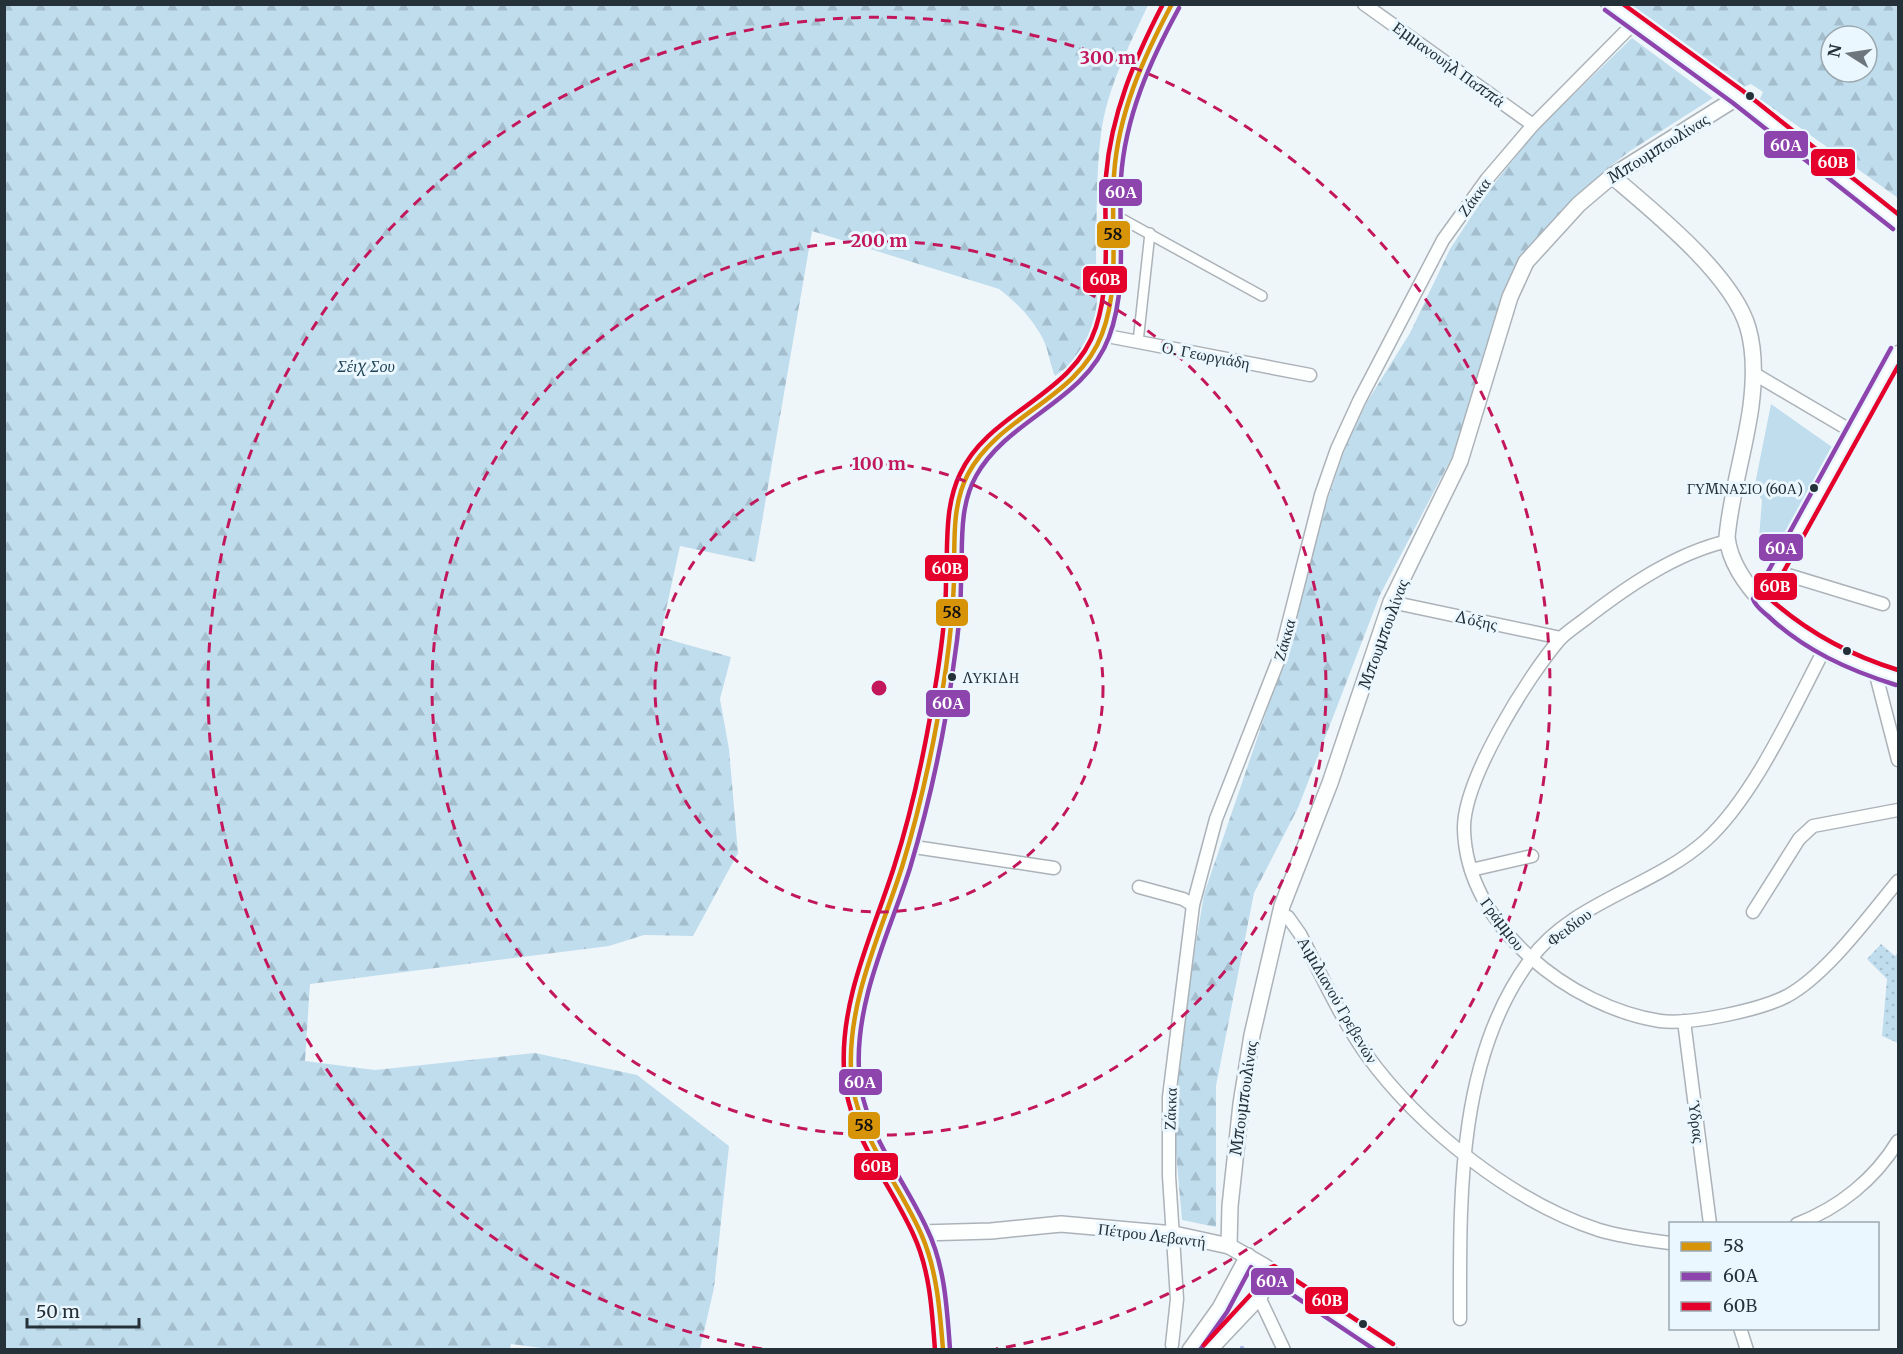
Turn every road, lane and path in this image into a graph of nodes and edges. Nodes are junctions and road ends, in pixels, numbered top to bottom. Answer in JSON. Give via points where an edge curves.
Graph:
{"nodes":[{"id":1,"x":1172,"y":4,"type":"edge"},
{"id":2,"x":1364,"y":4,"type":"edge"},
{"id":3,"x":1609,"y":4,"type":"edge"},
{"id":4,"x":1634,"y":24,"type":"junction"},
{"id":5,"x":1738,"y":97,"type":"junction"},
{"id":6,"x":1533,"y":125,"type":"junction"},
{"id":7,"x":1612,"y":176,"type":"junction"},
{"id":8,"x":1113,"y":214,"type":"junction"},
{"id":9,"x":1899,"y":223,"type":"edge"},
{"id":10,"x":1150,"y":233,"type":"junction"},
{"id":11,"x":1262,"y":296,"type":"dead end"},
{"id":12,"x":1102,"y":335,"type":"junction"},
{"id":13,"x":1138,"y":342,"type":"junction"},
{"id":14,"x":1899,"y":352,"type":"edge"},
{"id":15,"x":1753,"y":373,"type":"junction"},
{"id":16,"x":1310,"y":375,"type":"dead end"},
{"id":17,"x":1854,"y":432,"type":"junction"},
{"id":18,"x":1728,"y":541,"type":"junction"},
{"id":19,"x":1775,"y":571,"type":"junction"},
{"id":20,"x":1760,"y":599,"type":"junction"},
{"id":21,"x":1391,"y":602,"type":"junction"},
{"id":22,"x":1883,"y":604,"type":"dead end"},
{"id":23,"x":1561,"y":638,"type":"junction"},
{"id":24,"x":1824,"y":650,"type":"junction"},
{"id":25,"x":1875,"y":671,"type":"junction"},
{"id":26,"x":1899,"y":678,"type":"edge"},
{"id":27,"x":1899,"y":760,"type":"edge"},
{"id":28,"x":1899,"y":810,"type":"edge"},
{"id":29,"x":908,"y":846,"type":"junction"},
{"id":30,"x":1532,"y":856,"type":"dead end"},
{"id":31,"x":1054,"y":868,"type":"dead end"},
{"id":32,"x":1471,"y":870,"type":"junction"},
{"id":33,"x":1899,"y":881,"type":"edge"},
{"id":34,"x":1139,"y":887,"type":"dead end"},
{"id":35,"x":1193,"y":905,"type":"junction"},
{"id":36,"x":1753,"y":912,"type":"dead end"},
{"id":37,"x":1280,"y":913,"type":"junction"},
{"id":38,"x":1530,"y":959,"type":"junction"},
{"id":39,"x":1684,"y":1021,"type":"junction"},
{"id":40,"x":1899,"y":1141,"type":"edge"},
{"id":41,"x":1464,"y":1154,"type":"junction"},
{"id":42,"x":1710,"y":1222,"type":"edge"},
{"id":43,"x":1801,"y":1222,"type":"edge"},
{"id":44,"x":921,"y":1233,"type":"junction"},
{"id":45,"x":1174,"y":1234,"type":"junction"},
{"id":46,"x":1669,"y":1243,"type":"edge"},
{"id":47,"x":1229,"y":1246,"type":"junction"},
{"id":48,"x":1248,"y":1256,"type":"junction"},
{"id":49,"x":1274,"y":1273,"type":"junction"},
{"id":50,"x":1259,"y":1297,"type":"junction"},
{"id":51,"x":1460,"y":1318,"type":"dead end"},
{"id":52,"x":1740,"y":1330,"type":"edge"},
{"id":53,"x":1172,"y":1345,"type":"dead end"},
{"id":54,"x":943,"y":1350,"type":"edge"},
{"id":55,"x":1190,"y":1350,"type":"edge"},
{"id":56,"x":1209,"y":1350,"type":"edge"},
{"id":57,"x":1284,"y":1350,"type":"edge"},
{"id":58,"x":1389,"y":1350,"type":"edge"},
{"id":59,"x":1747,"y":1350,"type":"edge"}],
"edges":[{"from":1,"to":8,"type":"main road","via":[[1130,91],[1115,172]]},
{"from":2,"to":6,"type":"street","name":"Εμμανουήλ Παππά"},
{"from":3,"to":4,"type":"street"},
{"from":4,"to":5,"type":"street"},
{"from":4,"to":6,"type":"street","name":"Ζάκκα"},
{"from":5,"to":7,"type":"street","name":"Μπουμπουλίνας"},
{"from":5,"to":9,"type":"street"},
{"from":6,"to":35,"type":"street","name":"Ζάκκα","via":[[1443,240],[1337,449],[1308,536],[1280,656],[1216,819]]},
{"from":7,"to":15,"type":"street","via":[[1669,225],[1723,285],[1748,326]]},
{"from":7,"to":21,"type":"street","name":"Μπουμπουλίνας","via":[[1579,204],[1526,262],[1510,297],[1460,461]]},
{"from":8,"to":10,"type":"street"},
{"from":8,"to":12,"type":"main road","via":[[1111,296]]},
{"from":10,"to":11,"type":"street"},
{"from":10,"to":13,"type":"street"},
{"from":12,"to":13,"type":"street","name":"Ο. Γεωργιάδη"},
{"from":12,"to":29,"type":"main road","via":[[1080,372],[988,447],[966,478],[956,520],[946,670]]},
{"from":13,"to":16,"type":"street","name":"Ο. Γεωργιάδη"},
{"from":14,"to":17,"type":"street"},
{"from":15,"to":17,"type":"street"},
{"from":15,"to":18,"type":"street","via":[[1750,417]]},
{"from":17,"to":19,"type":"street"},
{"from":18,"to":20,"type":"street","via":[[1740,570]]},
{"from":18,"to":23,"type":"street","name":"Γράμμου","via":[[1701,549],[1634,584]]},
{"from":19,"to":20,"type":"street"},
{"from":19,"to":22,"type":"street"},
{"from":20,"to":24,"type":"street","via":[[1789,626]]},
{"from":21,"to":23,"type":"street","name":"Δόξης"},
{"from":21,"to":37,"type":"street","name":"Μπουμπουλίνας","via":[[1330,783]]},
{"from":23,"to":32,"type":"street","name":"Γράμμου","via":[[1497,735],[1469,793],[1464,829]]},
{"from":24,"to":25,"type":"street"},
{"from":24,"to":38,"type":"street","name":"Φειδίου","via":[[1754,778],[1725,821],[1676,861],[1554,934]]},
{"from":25,"to":26,"type":"street"},
{"from":25,"to":27,"type":"street"},
{"from":28,"to":36,"type":"street","via":[[1813,826],[1799,838]]},
{"from":29,"to":31,"type":"street"},
{"from":29,"to":44,"type":"main road","via":[[860,997],[852,1031],[850,1066],[854,1097],[868,1139]]},
{"from":30,"to":32,"type":"street"},
{"from":32,"to":38,"type":"street","name":"Γράμμου","via":[[1479,893]]},
{"from":33,"to":39,"type":"street","name":"Γράμμου","via":[[1809,981],[1787,996],[1764,1005]]},
{"from":34,"to":35,"type":"street"},
{"from":35,"to":45,"type":"street","name":"Ζάκκα","via":[[1169,1097]]},
{"from":37,"to":41,"type":"street","name":"Αιμιλιανού Γρεβενών","via":[[1288,917],[1300,934],[1365,1053],[1413,1110]]},
{"from":37,"to":47,"type":"street","name":"Μπουμπουλίνας","via":[[1252,1035],[1241,1104]]},
{"from":38,"to":39,"type":"street","name":"Γράμμου","via":[[1606,1005],[1660,1021]]},
{"from":38,"to":41,"type":"street","name":"Φειδίου","via":[[1504,1006],[1484,1056]]},
{"from":39,"to":42,"type":"street","name":"Ύδρας"},
{"from":40,"to":43,"type":"street","via":[[1856,1189]]},
{"from":41,"to":46,"type":"street","name":"Αιμιλιανού Γρεβενών","via":[[1493,1176],[1576,1221],[1612,1233]]},
{"from":41,"to":51,"type":"street","name":"Φειδίου"},
{"from":44,"to":45,"type":"street","name":"Πέτρου Λεβαντή","via":[[1061,1224]]},
{"from":44,"to":54,"type":"main road","via":[[931,1260]]},
{"from":45,"to":47,"type":"street","name":"Πέτρου Λεβαντή"},
{"from":45,"to":53,"type":"street","name":"Ζάκκα","via":[[1177,1299]]},
{"from":47,"to":48,"type":"street","name":"Πέτρου Λεβαντή"},
{"from":48,"to":49,"type":"street","name":"Πέτρου Λεβαντή"},
{"from":48,"to":55,"type":"street","via":[[1215,1316]]},
{"from":49,"to":50,"type":"street"},
{"from":49,"to":58,"type":"street","name":"Πέτρου Λεβαντή"},
{"from":50,"to":56,"type":"street"},
{"from":50,"to":57,"type":"street"},
{"from":52,"to":59,"type":"street"}]}
